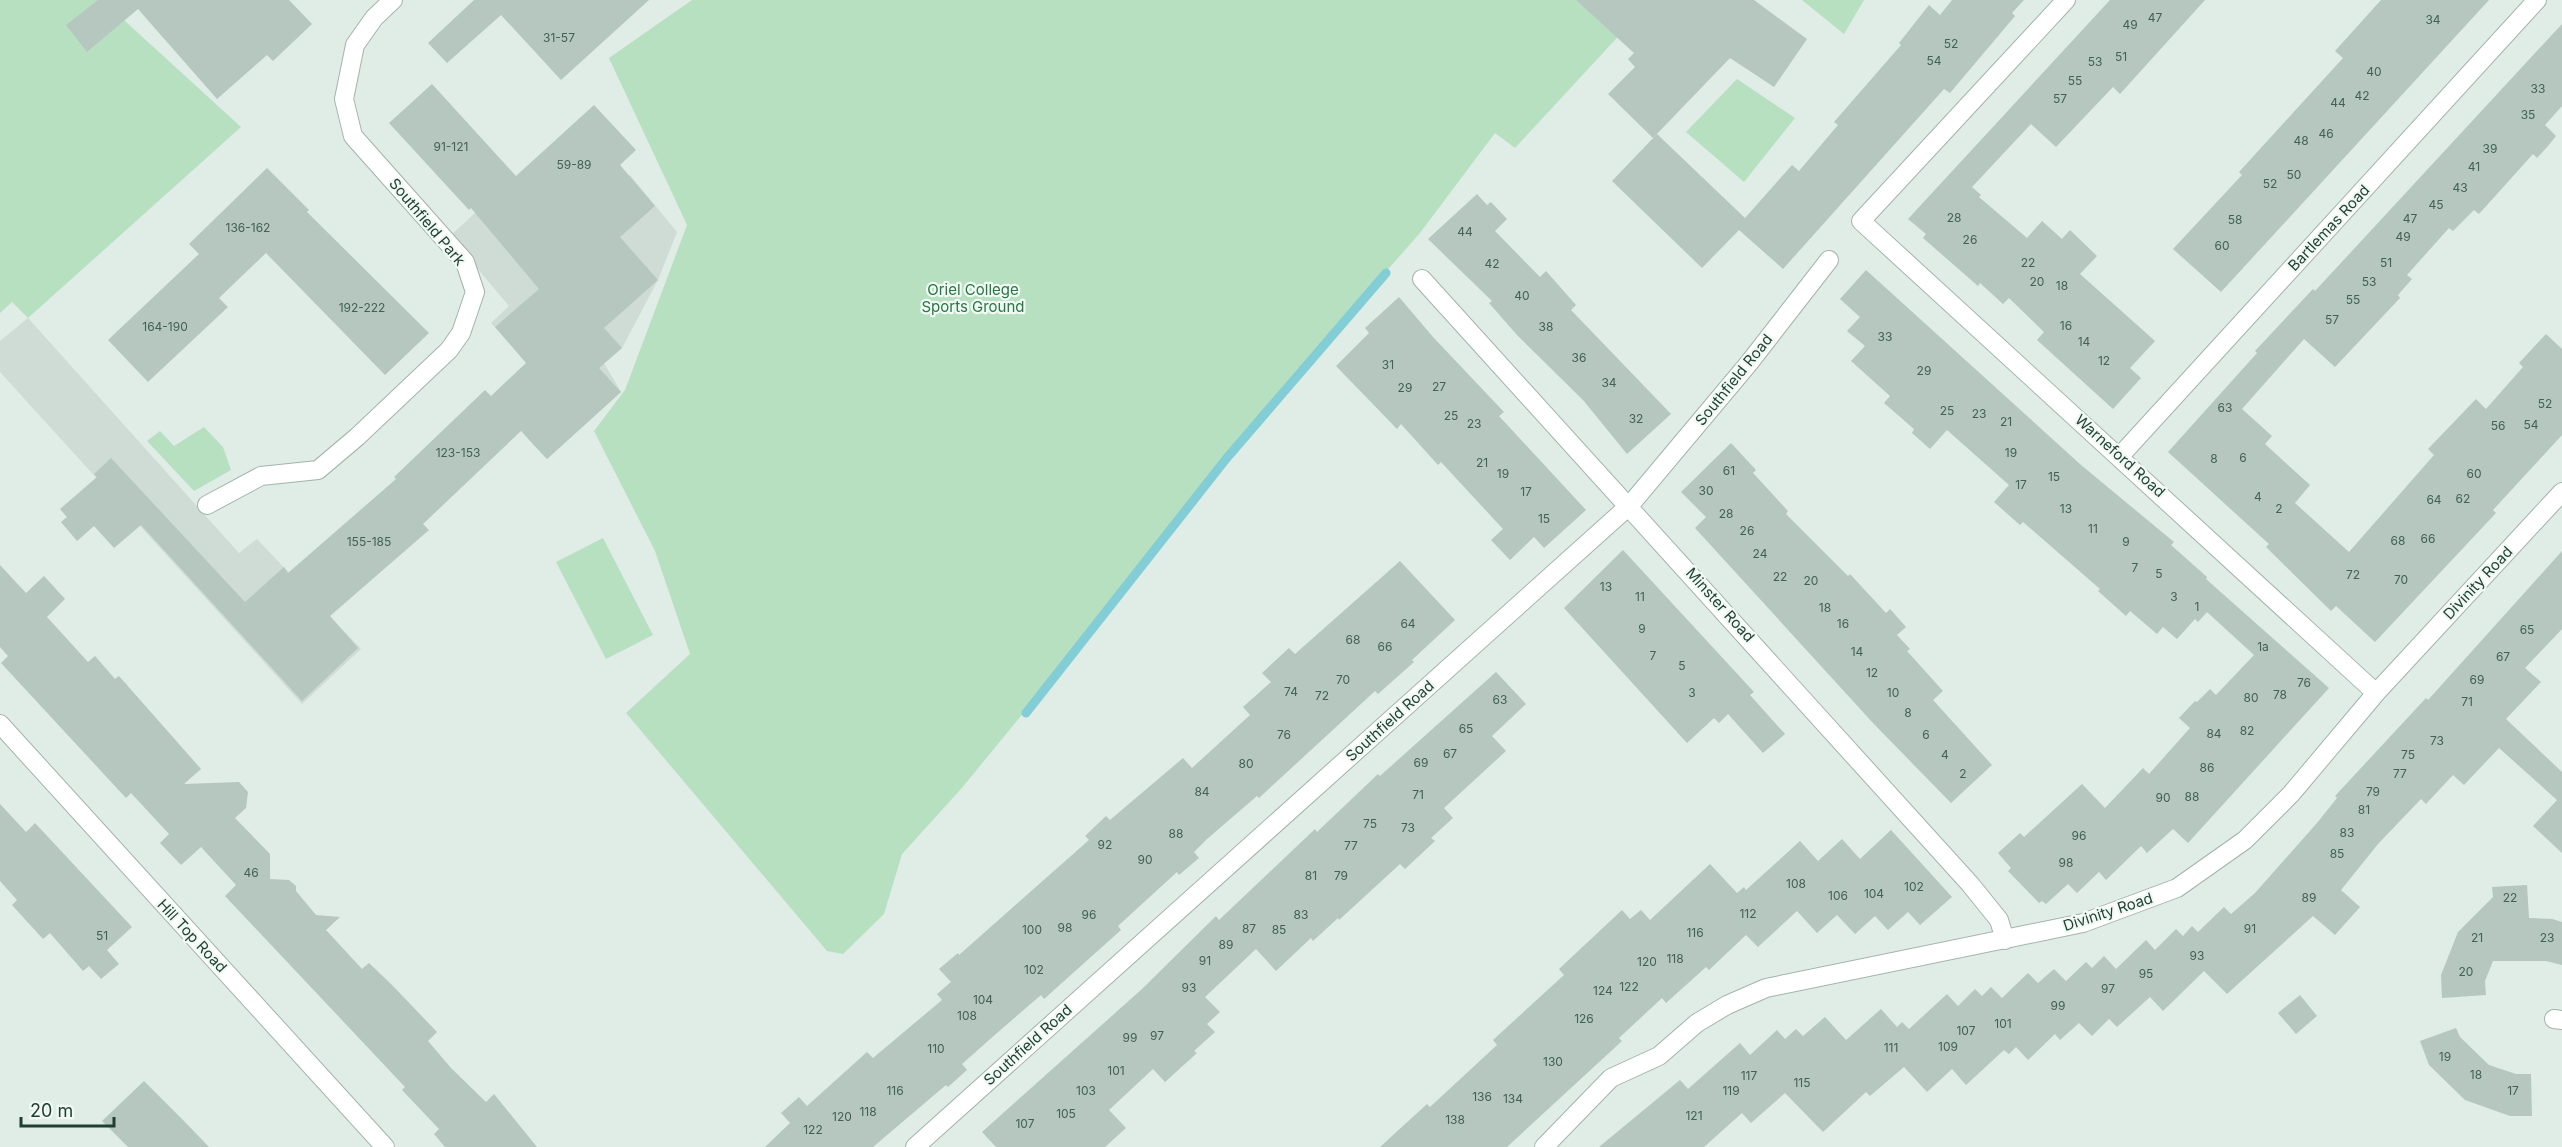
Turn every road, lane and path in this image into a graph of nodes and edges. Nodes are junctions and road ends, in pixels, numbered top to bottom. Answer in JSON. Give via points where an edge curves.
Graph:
{"nodes":[{"id":1,"x":393,"y":0,"type":"edge"},
{"id":2,"x":2067,"y":0,"type":"edge"},
{"id":3,"x":2538,"y":0,"type":"edge"},
{"id":4,"x":1829,"y":260,"type":"dead end"},
{"id":5,"x":1422,"y":279,"type":"dead end"},
{"id":6,"x":2120,"y":456,"type":"junction"},
{"id":7,"x":2562,"y":492,"type":"edge"},
{"id":8,"x":207,"y":505,"type":"dead end"},
{"id":9,"x":1630,"y":506,"type":"junction"},
{"id":10,"x":2376,"y":693,"type":"junction"},
{"id":11,"x":0,"y":723,"type":"edge"},
{"id":12,"x":2005,"y":940,"type":"junction"},
{"id":13,"x":385,"y":1147,"type":"edge"},
{"id":14,"x":915,"y":1147,"type":"edge"},
{"id":15,"x":1544,"y":1147,"type":"edge"}],
"edges":[{"from":1,"to":8,"type":"street","name":"Southfield Park","via":[[355,45],[344,99],[353,136],[465,261],[475,292],[461,333],[449,350],[318,470],[261,476]]},
{"from":2,"to":6,"type":"street","name":"Warneford Road","via":[[1862,221]]},
{"from":3,"to":6,"type":"street","name":"Bartlemas Road"},
{"from":4,"to":9,"type":"street","name":"Southfield Road"},
{"from":5,"to":9,"type":"street","name":"Minster Road"},
{"from":6,"to":10,"type":"street","name":"Warneford Road"},
{"from":7,"to":10,"type":"street","name":"Divinity Road"},
{"from":9,"to":12,"type":"street","name":"Minster Road","via":[[1970,884],[1999,920]]},
{"from":9,"to":14,"type":"street","name":"Southfield Road"},
{"from":10,"to":12,"type":"street","name":"Divinity Road","via":[[2291,794],[2245,840],[2177,888],[2083,923]]},
{"from":11,"to":13,"type":"street","name":"Hill Top Road"},
{"from":12,"to":15,"type":"street","name":"Divinity Road","via":[[1766,988],[1727,1005],[1697,1023],[1659,1056],[1611,1078]]}]}
